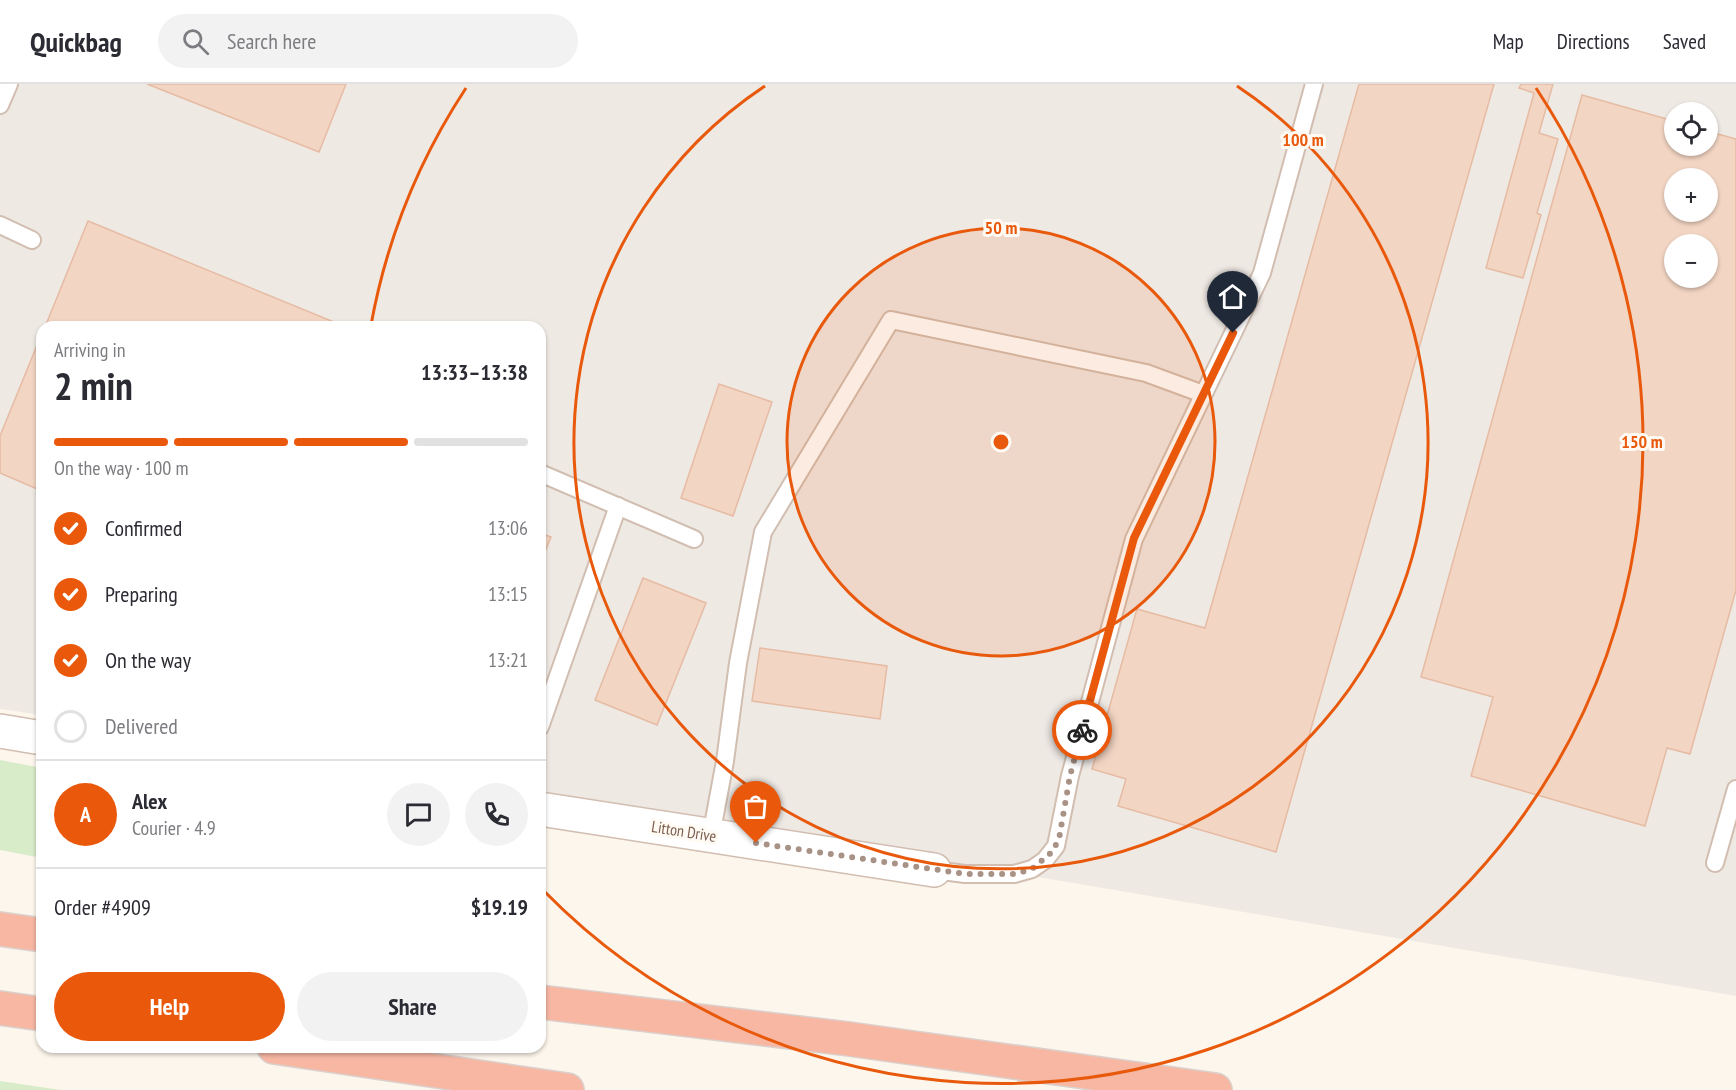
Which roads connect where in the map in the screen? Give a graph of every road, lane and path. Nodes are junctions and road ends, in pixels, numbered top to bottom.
1 (9, 84) edge
2 (1314, 84) edge
3 (0, 105) edge
4 (0, 225) edge
5 (33, 240) dead end
6 (1203, 394) junction
7 (546, 476) edge
8 (618, 506) junction
9 (694, 539) dead end
10 (546, 710) edge
11 (0, 731) edge
12 (36, 737) edge
13 (1736, 789) edge
14 (546, 810) edge
15 (711, 836) junction
16 (1715, 863) dead end
17 (934, 870) joint
18 (0, 929) edge
19 (36, 934) edge
20 (546, 1003) edge
21 (0, 1008) edge
22 (36, 1013) edge
23 (315, 1053) edge
24 (567, 1090) edge
25 (1215, 1090) edge

1 - 3 lane
2 - 6 lane
4 - 5 lane
6 - 15 lane
6 - 17 lane
7 - 8 lane
8 - 9 lane
8 - 10 lane
11 - 12 street
13 - 16 lane
14 - 15 street, Litton Drive
15 - 17 street, Litton Drive
18 - 19 highway
20 - 25 highway
21 - 22 highway
23 - 24 highway

